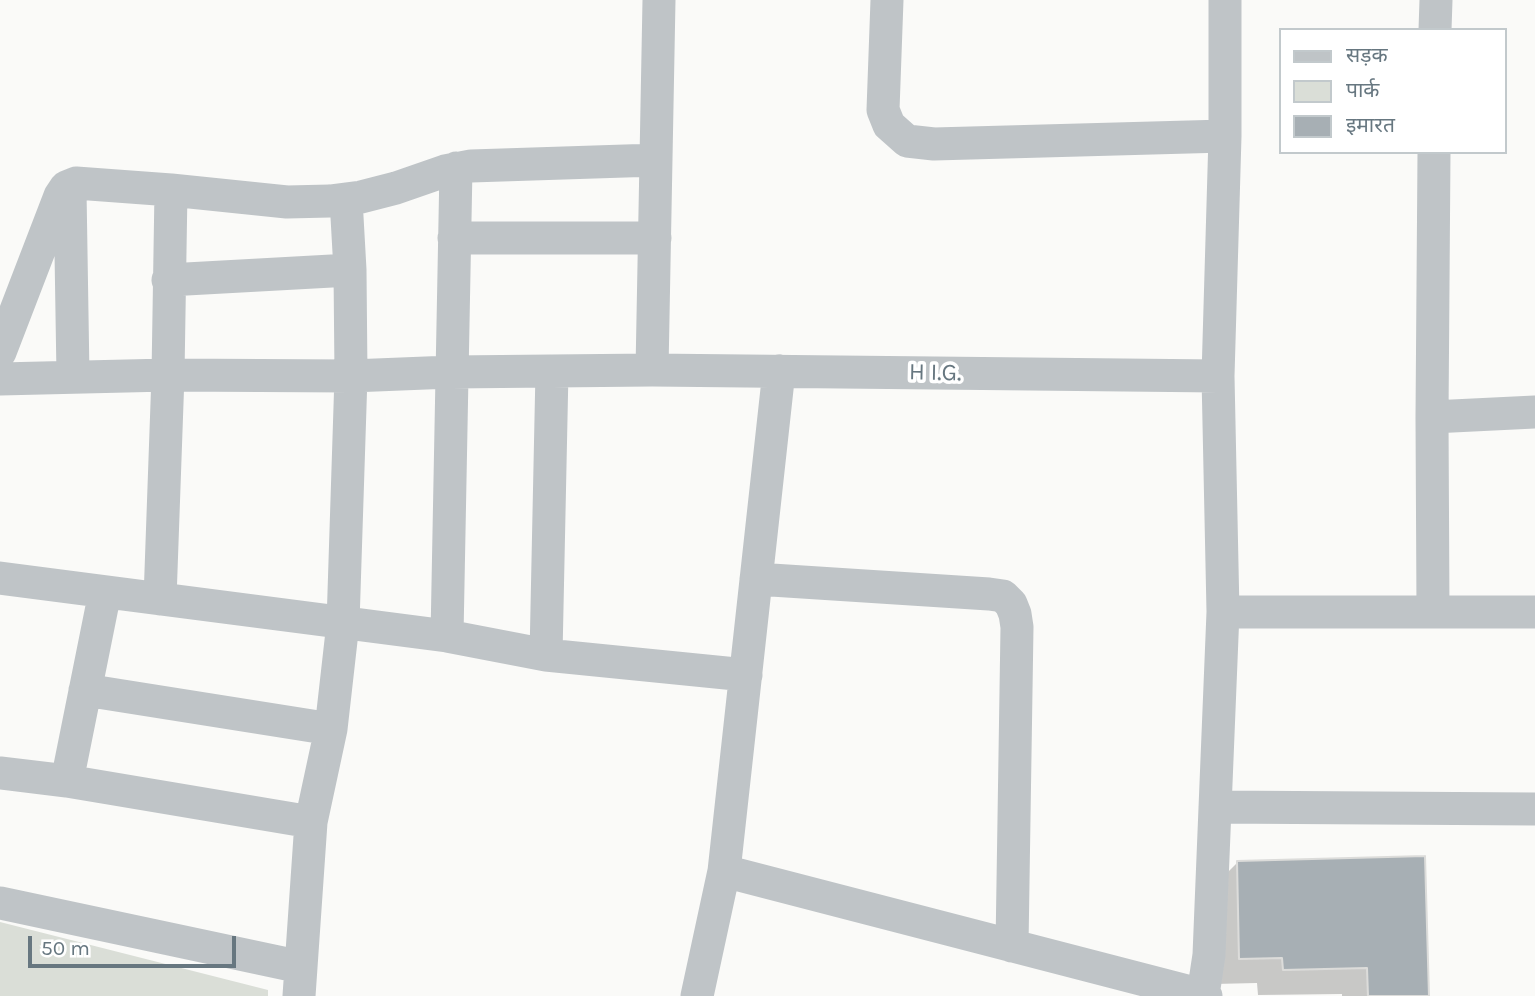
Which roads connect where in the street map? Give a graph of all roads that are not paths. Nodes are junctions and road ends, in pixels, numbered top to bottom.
1 (659, 0) edge
2 (887, 0) edge
3 (1225, 0) edge
4 (1436, 0) edge
5 (1435, 28) edge
6 (1225, 136) junction
7 (1434, 154) edge
8 (656, 160) junction
9 (456, 168) junction
10 (70, 185) junction
11 (171, 190) junction
12 (346, 199) junction
13 (454, 238) junction
14 (655, 239) junction
15 (350, 270) junction
16 (168, 280) junction
17 (0, 352) edge
18 (652, 370) junction
19 (552, 371) junction
20 (779, 371) junction
21 (451, 372) junction
22 (167, 375) junction
23 (73, 376) junction
24 (351, 376) junction
25 (1218, 376) junction
26 (0, 379) edge
27 (1535, 412) edge
28 (1432, 417) junction
29 (0, 578) edge
30 (756, 579) junction
31 (105, 592) junction
32 (160, 599) junction
33 (1223, 612) junction
34 (1433, 612) junction
35 (1535, 612) edge
36 (343, 623) junction
37 (447, 636) junction
38 (546, 655) junction
39 (746, 675) junction
40 (85, 690) junction
41 (331, 729) junction
42 (0, 773) edge
43 (67, 781) junction
44 (1215, 807) junction
45 (1535, 808) edge
46 (311, 822) junction
47 (724, 871) junction
48 (0, 903) edge
49 (1012, 946) junction
50 (300, 981) edge
51 (697, 996) edge
52 (1205, 996) edge

1 - 8 street
2 - 6 street
3 - 6 street
4 - 5 street
6 - 25 street
7 - 28 street
8 - 9 street
8 - 14 street
9 - 12 street
9 - 13 street
10 - 11 street
10 - 17 street
10 - 23 street
11 - 12 street
11 - 16 street
12 - 15 street
13 - 14 street
13 - 21 street
14 - 18 street
15 - 16 street
15 - 24 street
16 - 22 street
18 - 19 street, H I.G.
18 - 20 street, H I.G.
19 - 21 street, H I.G.
19 - 38 street
20 - 25 street, H I.G.
20 - 30 street
21 - 24 street, H I.G.
21 - 37 street
22 - 23 street, H I.G.
22 - 24 street, H I.G.
22 - 32 street
23 - 26 street, H I.G.
24 - 36 street
25 - 33 street
27 - 28 street
28 - 34 street
29 - 31 street
30 - 39 street
30 - 49 street
31 - 32 street
31 - 40 street
32 - 36 street
33 - 34 street
33 - 44 street
34 - 35 street
36 - 37 street
36 - 41 street
37 - 38 street
38 - 39 street
39 - 47 street
40 - 41 street
40 - 43 street
41 - 46 street
42 - 43 street
43 - 46 street
44 - 45 street
44 - 52 street
46 - 50 street
47 - 49 street
47 - 51 street
48 - 50 street
49 - 52 street

